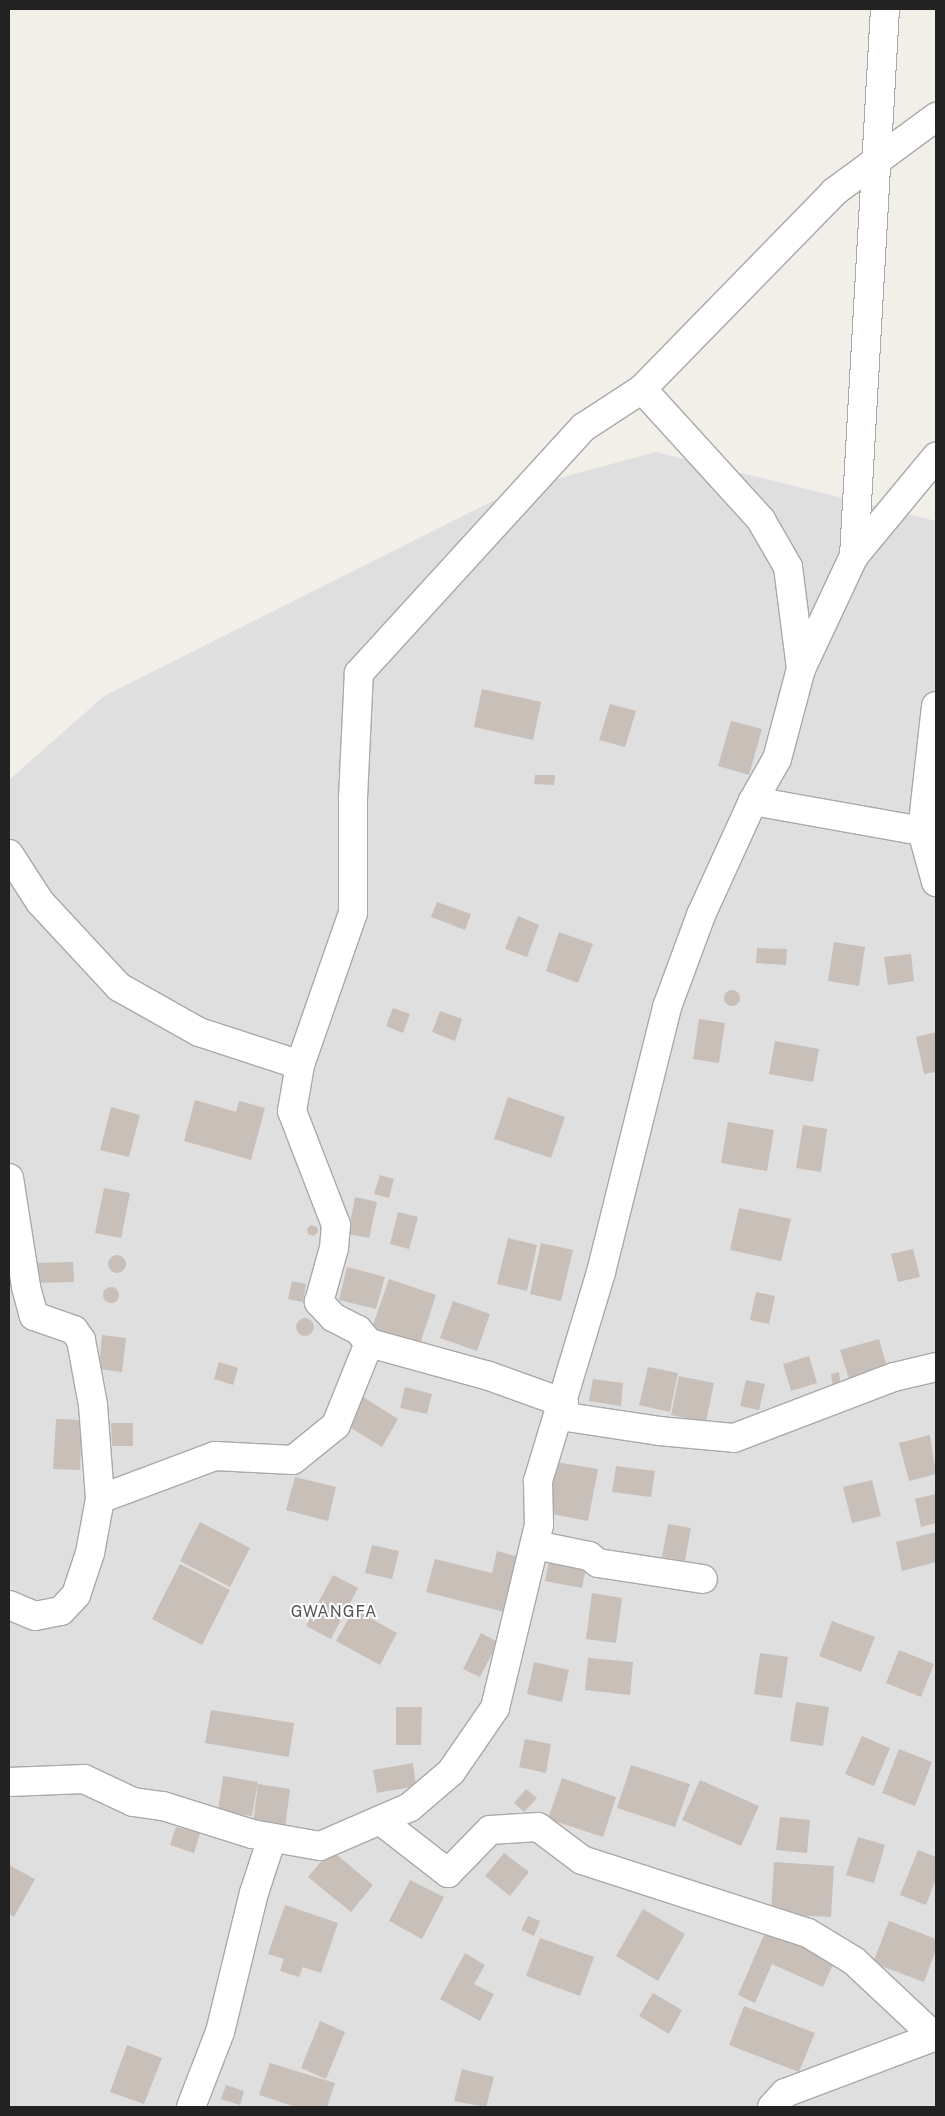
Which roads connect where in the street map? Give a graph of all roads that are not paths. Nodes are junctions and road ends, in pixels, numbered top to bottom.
1 (885, 9) edge
2 (936, 116) edge
3 (878, 157) junction
4 (642, 389) junction
5 (936, 457) edge
6 (854, 556) junction
7 (800, 669) junction
8 (936, 706) edge
9 (753, 801) junction
10 (922, 831) junction
11 (9, 854) edge
12 (936, 882) edge
13 (300, 1065) junction
14 (9, 1178) edge
15 (369, 1343) junction
16 (936, 1366) edge
17 (562, 1410) junction
18 (100, 1499) junction
19 (535, 1546) junction
20 (704, 1579) dead end
21 (9, 1605) edge
22 (9, 1782) edge
23 (381, 1821) junction
24 (272, 1838) junction
25 (936, 2037) edge
26 (191, 2107) edge
27 (772, 2107) edge

1 - 3 street
2 - 3 street
3 - 4 street
3 - 6 street
4 - 7 street
4 - 13 street
5 - 6 street
6 - 7 street
7 - 9 street
8 - 10 street
9 - 10 street
9 - 17 street
10 - 12 street
11 - 13 street
13 - 15 street
14 - 18 street
15 - 17 street
15 - 18 street
16 - 17 street
17 - 19 street
18 - 21 street
19 - 20 street
19 - 23 street
22 - 24 street
23 - 24 street
23 - 25 street
24 - 26 street
25 - 27 street

